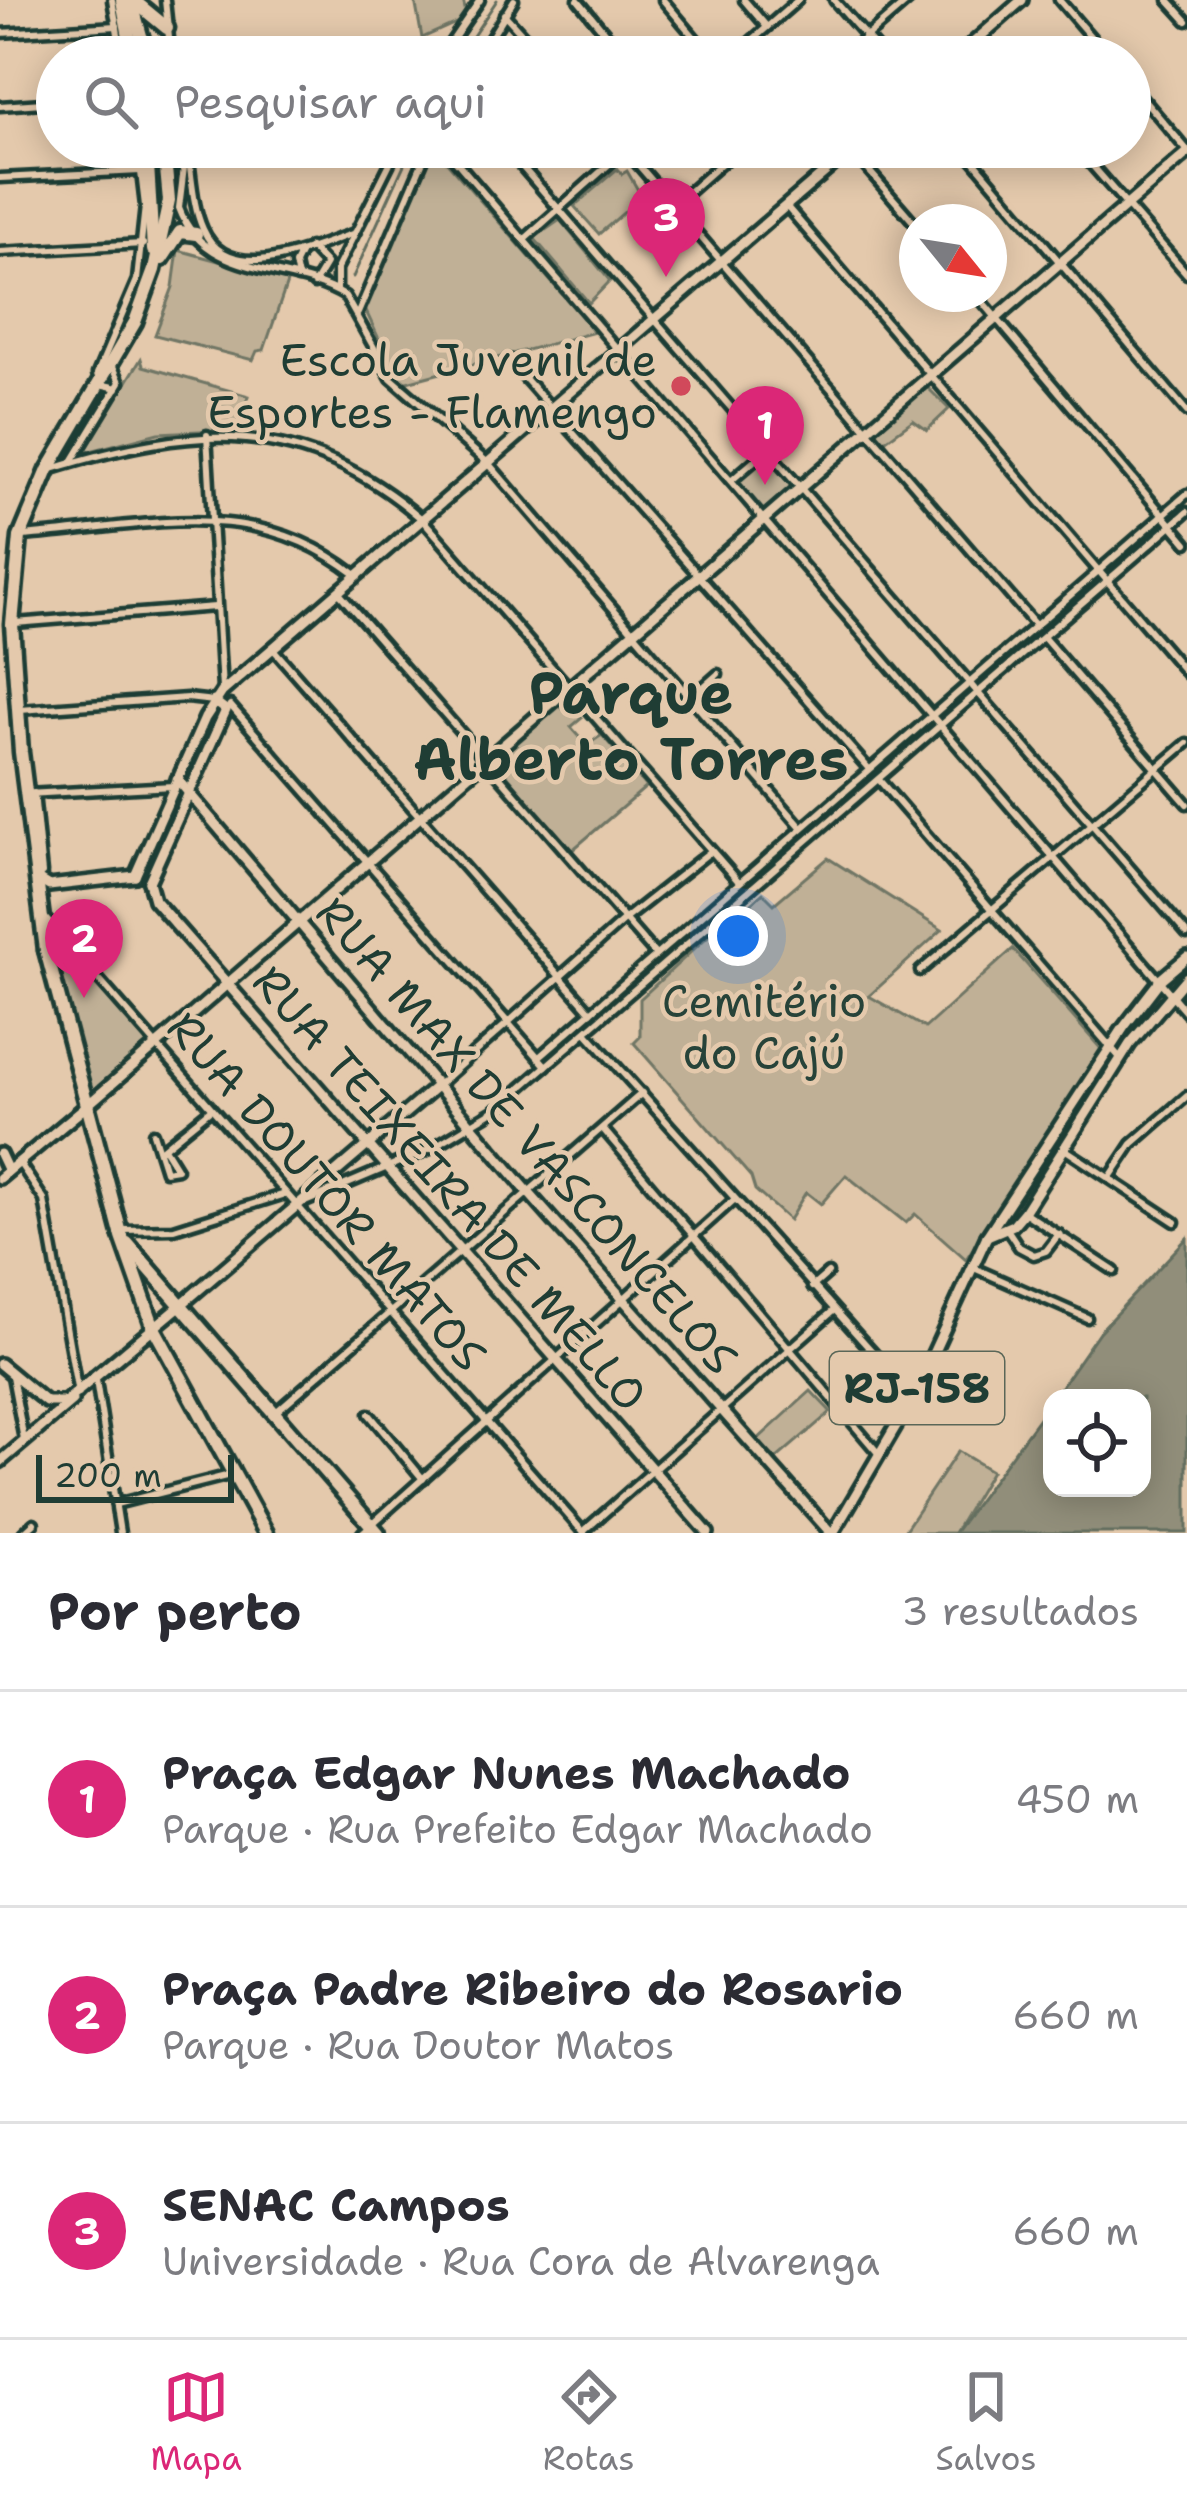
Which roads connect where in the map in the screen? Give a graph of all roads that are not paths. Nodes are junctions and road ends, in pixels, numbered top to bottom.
1 (112, 0) edge
2 (130, 0) edge
3 (152, 0) edge
4 (165, 0) edge
5 (480, 0) edge
6 (514, 0) edge
7 (578, 0) edge
8 (663, 0) edge
9 (744, 0) edge
10 (798, 0) edge
11 (834, 0) edge
12 (909, 0) edge
13 (1022, 0) edge
14 (1059, 0) edge
15 (1168, 0) edge
16 (504, 14) junction
17 (1187, 21) edge
18 (117, 26) junction
19 (766, 27) junction
20 (167, 28) junction
21 (0, 33) edge
22 (119, 36) edge
23 (132, 36) edge
24 (141, 36) edge
25 (168, 36) edge
26 (455, 36) edge
27 (491, 36) edge
28 (524, 36) edge
29 (608, 36) edge
30 (693, 36) edge
31 (756, 36) edge
32 (865, 36) edge
33 (867, 36) edge
34 (980, 36) edge
35 (1090, 36) edge
36 (36, 103) edge
37 (0, 106) edge
38 (1151, 108) edge
39 (1187, 151) edge
40 (142, 168) edge
41 (149, 168) edge
42 (166, 168) edge
43 (183, 168) edge
44 (188, 168) edge
45 (387, 168) edge
46 (419, 168) edge
47 (462, 168) edge
48 (524, 168) edge
49 (604, 168) edge
50 (643, 168) edge
51 (716, 168) edge
52 (830, 168) edge
53 (869, 168) edge
54 (980, 168) edge
55 (1094, 168) edge
56 (142, 171) junction
57 (0, 178) edge
58 (899, 204) edge
59 (197, 205) junction
60 (674, 205) junction
61 (1126, 205) junction
62 (787, 206) junction
63 (559, 210) junction
64 (183, 219) junction
65 (355, 232) junction
66 (196, 234) junction
67 (524, 239) junction
68 (143, 244) junction
69 (307, 248) junction
70 (0, 252) edge
71 (1062, 261) junction
72 (722, 263) junction
73 (1187, 274) edge
74 (301, 281) junction
75 (314, 284) junction
76 (148, 287) junction
77 (364, 289) junction
78 (341, 293) junction
79 (992, 312) edge
80 (358, 313) junction
81 (655, 318) junction
82 (997, 318) junction
83 (620, 349) junction
84 (508, 359) dead end
85 (112, 364) junction
86 (930, 375) junction
87 (100, 384) junction
88 (117, 388) junction
89 (553, 408) junction
90 (1187, 412) edge
91 (864, 433) junction
92 (207, 435) junction
93 (767, 449) junction
94 (71, 463) junction
95 (489, 464) junction
96 (48, 470) junction
97 (731, 481) junction
98 (801, 487) junction
99 (1187, 494) edge
100 (1187, 512) edge
101 (1164, 514) junction
102 (210, 520) junction
103 (423, 520) junction
104 (764, 520) junction
105 (1172, 525) junction
106 (20, 537) junction
107 (1187, 543) edge
108 (1099, 570) junction
109 (700, 575) junction
110 (358, 577) junction
111 (1108, 581) junction
112 (339, 593) junction
113 (215, 607) junction
114 (12, 624) junction
115 (1036, 626) junction
116 (634, 633) junction
117 (1044, 638) junction
118 (274, 650) junction
119 (718, 674) dead end
120 (1187, 674) edge
121 (233, 684) junction
122 (969, 685) junction
123 (570, 689) junction
124 (978, 696) junction
125 (218, 697) junction
126 (691, 698) junction
127 (228, 707) junction
128 (18, 710) junction
129 (933, 716) junction
130 (943, 727) junction
131 (1187, 743) edge
132 (487, 760) junction
133 (869, 769) junction
134 (1156, 769) junction
135 (880, 781) junction
136 (175, 782) junction
137 (31, 793) junction
138 (187, 794) junction
139 (1187, 804) edge
140 (422, 817) junction
141 (1090, 825) junction
142 (802, 828) junction
143 (712, 851) junction
144 (1056, 855) junction
145 (368, 864) junction
146 (135, 876) junction
147 (42, 882) junction
148 (149, 882) junction
149 (739, 882) junction
150 (991, 910) junction
151 (625, 919) junction
152 (298, 923) junction
153 (1187, 934) edge
154 (62, 940) junction
155 (46, 950) junction
156 (656, 954) junction
157 (1187, 957) edge
158 (920, 971) dead end
159 (560, 976) junction
160 (1187, 977) edge
161 (1161, 980) junction
162 (228, 985) junction
163 (1170, 992) junction
164 (591, 1012) junction
165 (1187, 1013) edge
166 (509, 1022) junction
167 (586, 1033) junction
168 (155, 1046) junction
169 (1110, 1048) junction
170 (538, 1057) junction
171 (1121, 1059) junction
172 (546, 1066) junction
173 (439, 1084) junction
174 (641, 1094) junction
175 (1187, 1096) edge
176 (84, 1108) junction
177 (211, 1109) junction
178 (474, 1125) junction
179 (602, 1128) junction
180 (153, 1133) dead end
181 (368, 1145) junction
182 (1064, 1148) junction
183 (0, 1154) edge
184 (19, 1162) junction
185 (386, 1166) junction
186 (1034, 1167) junction
187 (3, 1173) edge
188 (1110, 1178) junction
189 (528, 1192) junction
190 (286, 1194) junction
191 (1035, 1194) junction
192 (735, 1199) junction
193 (1013, 1199) junction
194 (296, 1206) junction
195 (1024, 1212) junction
196 (1175, 1222) dead end
197 (1010, 1227) junction
198 (121, 1233) junction
199 (1059, 1234) junction
200 (694, 1236) junction
201 (987, 1236) junction
202 (462, 1250) junction
203 (970, 1267) junction
204 (150, 1268) junction
205 (1114, 1270) dead end
206 (827, 1273) dead end
207 (135, 1275) junction
208 (812, 1287) junction
209 (624, 1298) junction
210 (182, 1304) junction
211 (833, 1311) junction
212 (392, 1315) junction
213 (1087, 1318) dead end
214 (154, 1328) junction
215 (788, 1352) junction
216 (556, 1359) junction
217 (0, 1364) edge
218 (927, 1369) junction
219 (11, 1373) junction
220 (898, 1378) junction
221 (96, 1380) junction
222 (77, 1396) junction
223 (913, 1397) junction
224 (723, 1409) junction
225 (274, 1414) junction
226 (369, 1414) dead end
227 (487, 1423) junction
228 (24, 1441) junction
229 (880, 1456) junction
230 (0, 1462) edge
231 (653, 1471) junction
232 (234, 1474) junction
233 (423, 1479) junction
234 (116, 1504) junction
235 (34, 1523) dead end
236 (370, 1530) edge
237 (23, 1533) edge
238 (120, 1533) edge
239 (266, 1533) edge
240 (583, 1533) edge
241 (708, 1533) edge
242 (832, 1533) edge

1 - 18 street
2 - 3 highway
2 - 20 highway
2 - 23 highway
2 - 24 highway
4 - 20 street
5 - 26 street
6 - 16 street
7 - 29 street
8 - 30 street
9 - 19 street
10 - 19 street
11 - 32 street
12 - 33 street
13 - 34 main road
14 - 35 street
15 - 17 street
16 - 27 street
16 - 28 street
18 - 21 street
18 - 22 street
19 - 31 street
20 - 25 street
36 - 37 street
38 - 39 street
39 - 61 main road
40 - 56 street
41 - 76 highway
42 - 76 highway
43 - 64 street
44 - 59 street
45 - 65 street
46 - 77 street
47 - 67 street
48 - 63 street
49 - 63 street
50 - 60 street
51 - 60 street
52 - 62 main road
53 - 58 street
54 - 71 street
55 - 61 street
56 - 57 street
56 - 68 street
59 - 64 street
59 - 69 street
60 - 72 street
61 - 71 main road
61 - 73 street
62 - 72 main road
62 - 86 street
63 - 67 street
63 - 81 street
64 - 66 street
65 - 69 street
65 - 78 street
66 - 74 street
66 - 76 highway
67 - 83 street
68 - 70 street
68 - 87 street
69 - 74 street
69 - 75 street
71 - 82 main road
71 - 90 street
72 - 81 main road
72 - 91 street
74 - 75 street
75 - 78 street
76 - 85 highway
77 - 78 street
77 - 80 street
78 - 80 street
79 - 82 street
80 - 95 street
81 - 83 main road
81 - 93 street
82 - 86 main road
82 - 101 street
83 - 89 main road
83 - 97 street
84 - 89 street
85 - 87 highway
85 - 88 street
86 - 91 main road
86 - 108 street
87 - 88 street
87 - 96 highway
88 - 94 street
89 - 95 main road
89 - 109 street
91 - 98 main road
91 - 115 street
92 - 94 street
92 - 102 street
92 - 103 street
93 - 97 street
93 - 98 street
94 - 96 street
95 - 103 main road
95 - 116 street
96 - 106 highway
97 - 104 street
98 - 104 main road
98 - 122 street
99 - 101 street
100 - 105 street
101 - 105 street
101 - 108 street
102 - 106 street
102 - 110 street
102 - 113 street
103 - 110 main road
103 - 123 street
104 - 109 main road
104 - 129 street
105 - 107 street
105 - 111 street
106 - 114 highway
108 - 111 street
108 - 115 street
109 - 116 main road
109 - 133 street
110 - 112 main road
111 - 117 street
111 - 120 street
112 - 118 main road
112 - 132 street
113 - 114 street
113 - 125 street
114 - 128 highway
115 - 122 street
116 - 123 main road
116 - 126 street
117 - 124 street
117 - 134 street
118 - 121 main road
118 - 140 street
119 - 126 street
121 - 125 main road
121 - 127 street
122 - 124 street
122 - 129 street
123 - 132 main road
123 - 143 street
124 - 130 street
124 - 141 street
125 - 127 main road
125 - 128 street
125 - 136 main road
126 - 142 street
127 - 138 main road
127 - 145 street
128 - 137 highway
129 - 130 street
129 - 133 street
130 - 135 street
130 - 144 street
131 - 134 street
132 - 140 main road
132 - 151 street
133 - 142 street
134 - 139 street
134 - 141 street
135 - 150 street
135 - 167 street
136 - 137 street
136 - 138 main road, RUA MAX DE VASCONCELOS
136 - 146 main road
137 - 147 highway
138 - 148 main road
138 - 152 main road, RUA MAX DE VASCONCELOS
140 - 145 main road
140 - 159 street
141 - 144 street
141 - 153 street
142 - 149 street
143 - 149 street
143 - 151 street
144 - 150 street
144 - 161 street
145 - 152 main road
145 - 166 street
146 - 147 main road
146 - 148 main road
147 - 154 street, RUA DOUTOR MATOS
147 - 155 highway
148 - 162 main road, RUA TEIXEIRA DE MELLO
149 - 156 street
150 - 158 street
150 - 169 street
151 - 156 street
151 - 159 street
152 - 162 main road
152 - 173 main road, RUA MAX DE VASCONCELOS
154 - 155 highway
154 - 168 street, RUA DOUTOR MATOS
155 - 176 highway
156 - 164 street
157 - 161 main road, RJ-158
159 - 164 street
159 - 166 street
160 - 163 main road
161 - 163 street
161 - 169 main road, RJ-158
162 - 168 main road
162 - 181 main road, RUA TEIXEIRA DE MELLO
163 - 165 street
163 - 171 main road
164 - 170 street
166 - 170 street
166 - 173 street
167 - 172 street
167 - 174 street
168 - 176 main road
168 - 177 street, RUA DOUTOR MATOS
169 - 171 street
169 - 186 main road, RJ-158
170 - 172 street
171 - 182 main road
172 - 178 street
173 - 178 main road, RUA MAX DE VASCONCELOS
173 - 181 main road
174 - 179 street
174 - 192 street
175 - 188 street
176 - 184 main road
176 - 198 highway
177 - 180 street
177 - 190 street, RUA DOUTOR MATOS
178 - 185 street
178 - 189 main road, RUA MAX DE VASCONCELOS
179 - 189 street
179 - 200 street
181 - 185 main road, RUA TEIXEIRA DE MELLO
181 - 194 main road
182 - 188 street
182 - 191 main road
183 - 187 main road
184 - 187 main road
184 - 222 street
185 - 194 street
185 - 202 main road, RUA TEIXEIRA DE MELLO
186 - 191 main road
186 - 193 main road, RJ-158
188 - 196 street
189 - 202 street
189 - 209 main road, RUA MAX DE VASCONCELOS
190 - 194 street, RUA DOUTOR MATOS
190 - 198 street
191 - 195 main road
192 - 200 street
192 - 208 street
193 - 197 main road
193 - 201 main road, RJ-158
194 - 210 main road
194 - 212 street, RUA DOUTOR MATOS
195 - 197 main road
195 - 199 street
197 - 199 street
197 - 201 main road
198 - 204 highway
198 - 207 highway
199 - 205 street
200 - 209 street
200 - 215 street
201 - 203 main road, RJ-158
202 - 212 street
202 - 216 main road, RUA TEIXEIRA DE MELLO
203 - 213 street
203 - 218 main road, RJ-158
204 - 207 highway
204 - 210 highway
206 - 208 street
207 - 214 highway
208 - 211 street
209 - 216 street
209 - 224 main road, RUA MAX DE VASCONCELOS
210 - 214 main road
210 - 225 highway
211 - 215 street
211 - 220 street
212 - 225 street
212 - 227 street, RUA DOUTOR MATOS
214 - 221 main road
214 - 232 highway
215 - 224 street
215 - 229 street
216 - 227 street
216 - 231 main road, RUA TEIXEIRA DE MELLO
217 - 219 main road
218 - 220 main road
218 - 223 main road, RJ-158
219 - 222 main road
219 - 228 street
220 - 223 street
221 - 222 main road
221 - 234 street
222 - 228 main road
223 - 229 main road, RJ-158
224 - 231 street
224 - 242 main road, RUA MAX DE VASCONCELOS
225 - 236 highway
226 - 233 street
227 - 233 street
227 - 240 street, RUA DOUTOR MATOS
228 - 230 main road
229 - 242 main road, RJ-158
231 - 240 street
231 - 241 main road, RUA TEIXEIRA DE MELLO
232 - 234 street
232 - 239 highway
233 - 236 street
234 - 238 street
235 - 237 street

